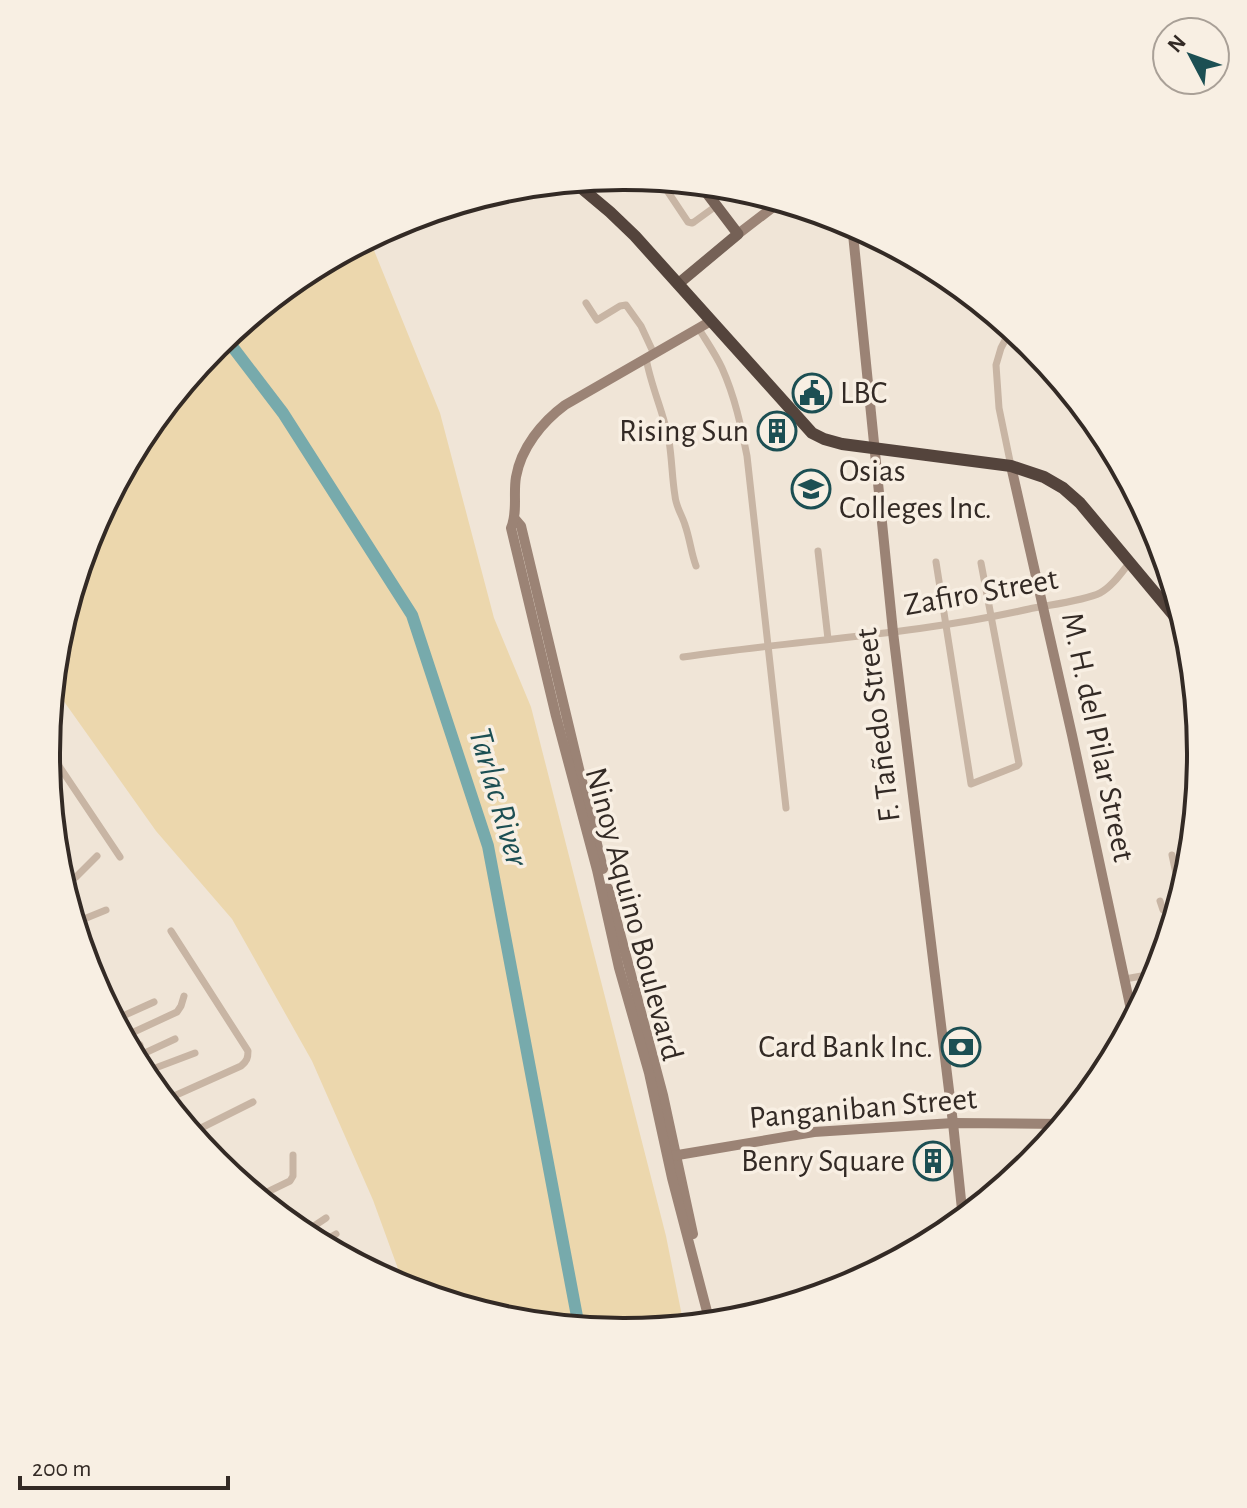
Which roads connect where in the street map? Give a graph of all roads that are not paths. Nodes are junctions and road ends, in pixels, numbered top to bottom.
1 (586, 192) edge
2 (668, 193) edge
3 (710, 197) edge
4 (716, 206) junction
5 (769, 210) edge
6 (738, 234) junction
7 (854, 240) edge
8 (678, 284) junction
9 (586, 303) dead end
10 (711, 321) junction
11 (699, 329) junction
12 (1005, 340) edge
13 (650, 356) junction
14 (876, 448) junction
15 (1011, 466) junction
16 (818, 551) dead end
17 (936, 562) dead end
18 (1130, 562) junction
19 (981, 563) dead end
20 (696, 566) dead end
21 (1043, 606) junction
22 (1168, 608) edge
23 (991, 618) junction
24 (945, 625) junction
25 (893, 632) junction
26 (828, 639) junction
27 (769, 646) junction
28 (683, 657) dead end
29 (60, 768) edge
30 (786, 808) dead end
31 (1172, 855) dead end
32 (97, 856) dead end
33 (120, 857) dead end
34 (1175, 869) edge
35 (74, 878) edge
36 (1160, 901) dead end
37 (106, 910) dead end
38 (1165, 910) edge
39 (85, 919) edge
40 (171, 931) dead end
41 (1141, 976) edge
42 (1125, 979) junction
43 (184, 996) dead end
44 (154, 1002) dead end
45 (1130, 1002) edge
46 (124, 1015) edge
47 (133, 1032) edge
48 (175, 1039) dead end
49 (146, 1053) edge
50 (195, 1053) dead end
51 (156, 1068) edge
52 (175, 1096) edge
53 (253, 1102) dead end
54 (953, 1123) junction
55 (1049, 1124) edge
56 (202, 1128) edge
57 (293, 1155) dead end
58 (671, 1156) junction
59 (268, 1191) edge
60 (962, 1205) edge
61 (326, 1218) dead end
62 (314, 1226) edge
63 (336, 1234) dead end
64 (332, 1236) edge
65 (714, 1310) edge
66 (707, 1311) edge

1 - 8 highway
2 - 4 street
3 - 4 main road
4 - 6 main road
5 - 6 main road
6 - 8 main road
7 - 14 main road, F. Tañedo Street
8 - 10 highway
9 - 13 street
10 - 11 main road, Ninoy Aquino Boulevard
10 - 14 highway
11 - 13 main road, Ninoy Aquino Boulevard
11 - 27 street
12 - 15 street
13 - 20 street
13 - 58 main road, Ninoy Aquino Boulevard
14 - 15 highway
14 - 25 main road, F. Tañedo Street
15 - 18 highway
15 - 21 main road, M. H. del Pilar Street
16 - 26 street
17 - 24 street
18 - 21 street, Zafiro Street
18 - 22 highway
19 - 23 street
21 - 23 street, Zafiro Street
21 - 42 main road, M. H. del Pilar Street
23 - 24 street, Zafiro Street
23 - 24 street
24 - 25 street, Zafiro Street
25 - 26 street, Zafiro Street
25 - 54 main road, F. Tañedo Street
26 - 27 street, Zafiro Street
27 - 28 street, Zafiro Street
27 - 30 street
29 - 33 street
31 - 34 street
32 - 35 street
36 - 38 street
37 - 39 street
40 - 52 street
41 - 42 street
42 - 45 main road, M. H. del Pilar Street
43 - 47 street
44 - 46 street
48 - 49 street
50 - 51 street
53 - 56 street
54 - 55 main road, Panganiban Street
54 - 58 main road, Panganiban Street
54 - 60 main road, F. Tañedo Street
57 - 59 street
58 - 65 main road, Ninoy Aquino Boulevard
58 - 66 main road, Ninoy Aquino Boulevard
61 - 62 street
63 - 64 street

